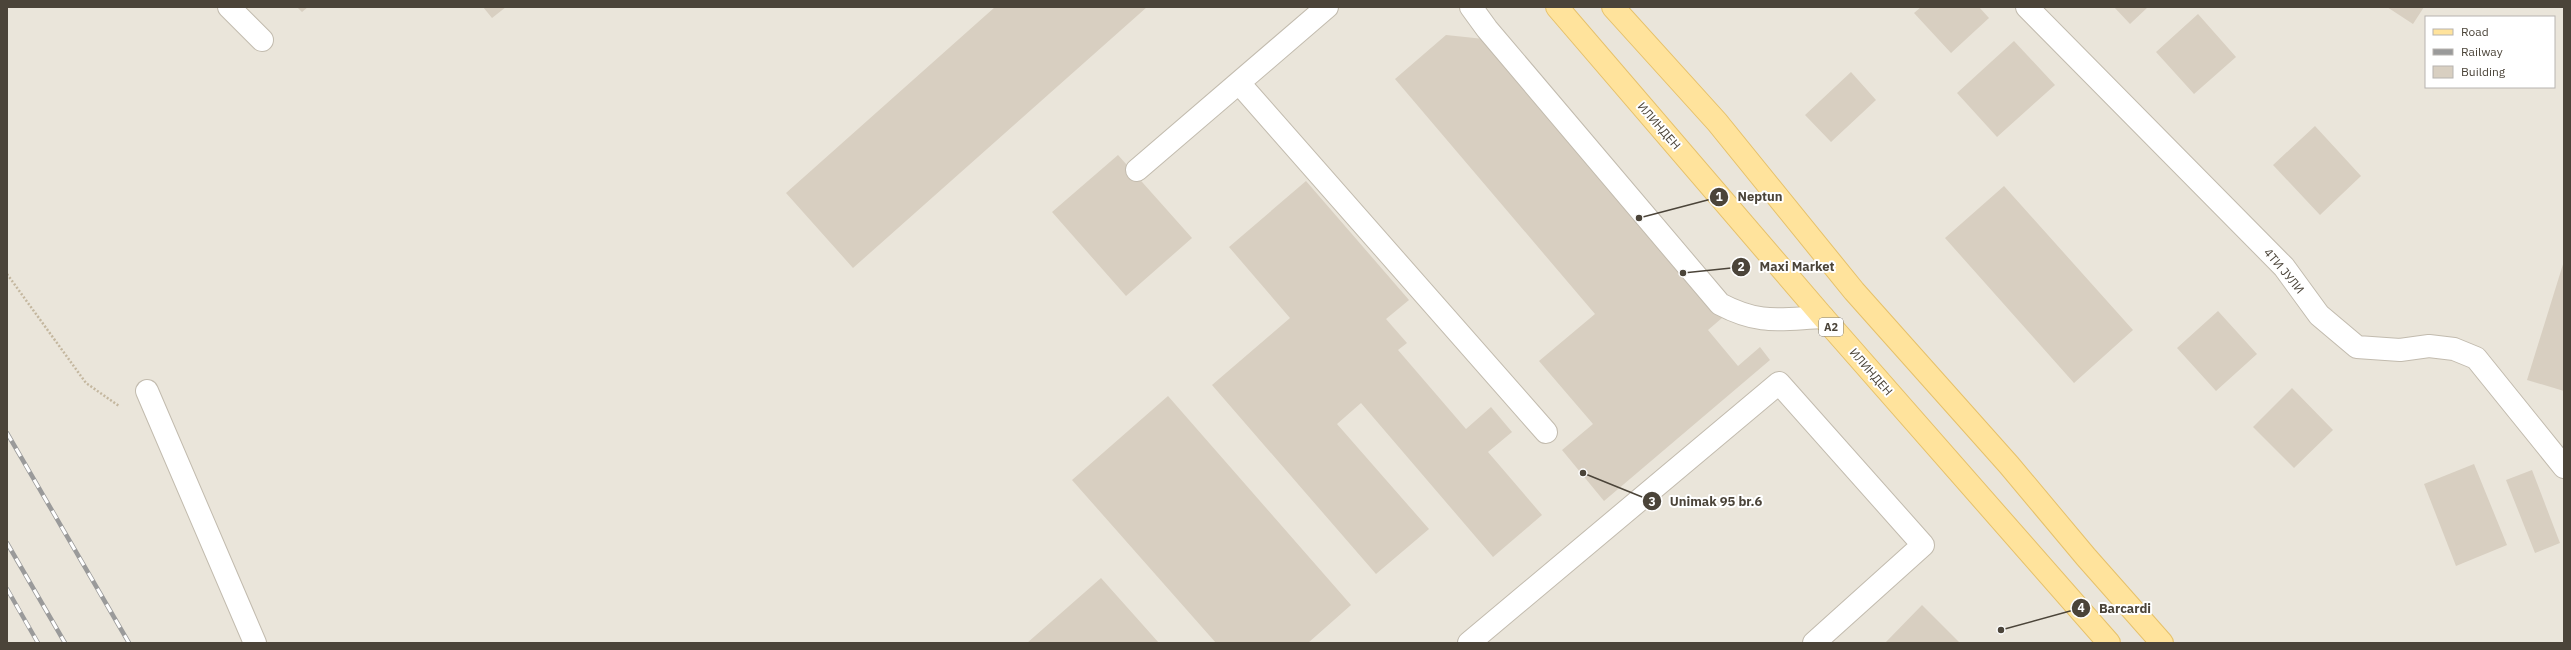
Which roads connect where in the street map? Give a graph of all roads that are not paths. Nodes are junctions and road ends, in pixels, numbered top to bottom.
1 (229, 7) edge
2 (1327, 7) edge
3 (1471, 7) edge
4 (1558, 7) edge
5 (1613, 7) edge
6 (2027, 7) edge
7 (262, 40) dead end
8 (1239, 83) junction
9 (1137, 170) dead end
10 (1822, 317) junction
11 (147, 391) road end
12 (1546, 432) dead end
13 (2564, 467) edge
14 (255, 643) edge
15 (1469, 643) edge
16 (1814, 643) edge
17 (2109, 643) edge
18 (2162, 643) edge

1 - 7 street
2 - 8 street
3 - 10 street
4 - 10 main road, ИЛИНДЕН / A2
5 - 18 main road
6 - 13 street, 4ТИ ЈУЛИ
8 - 9 street
8 - 12 street
10 - 17 main road, ИЛИНДЕН / A2
11 - 14 street
15 - 16 street

